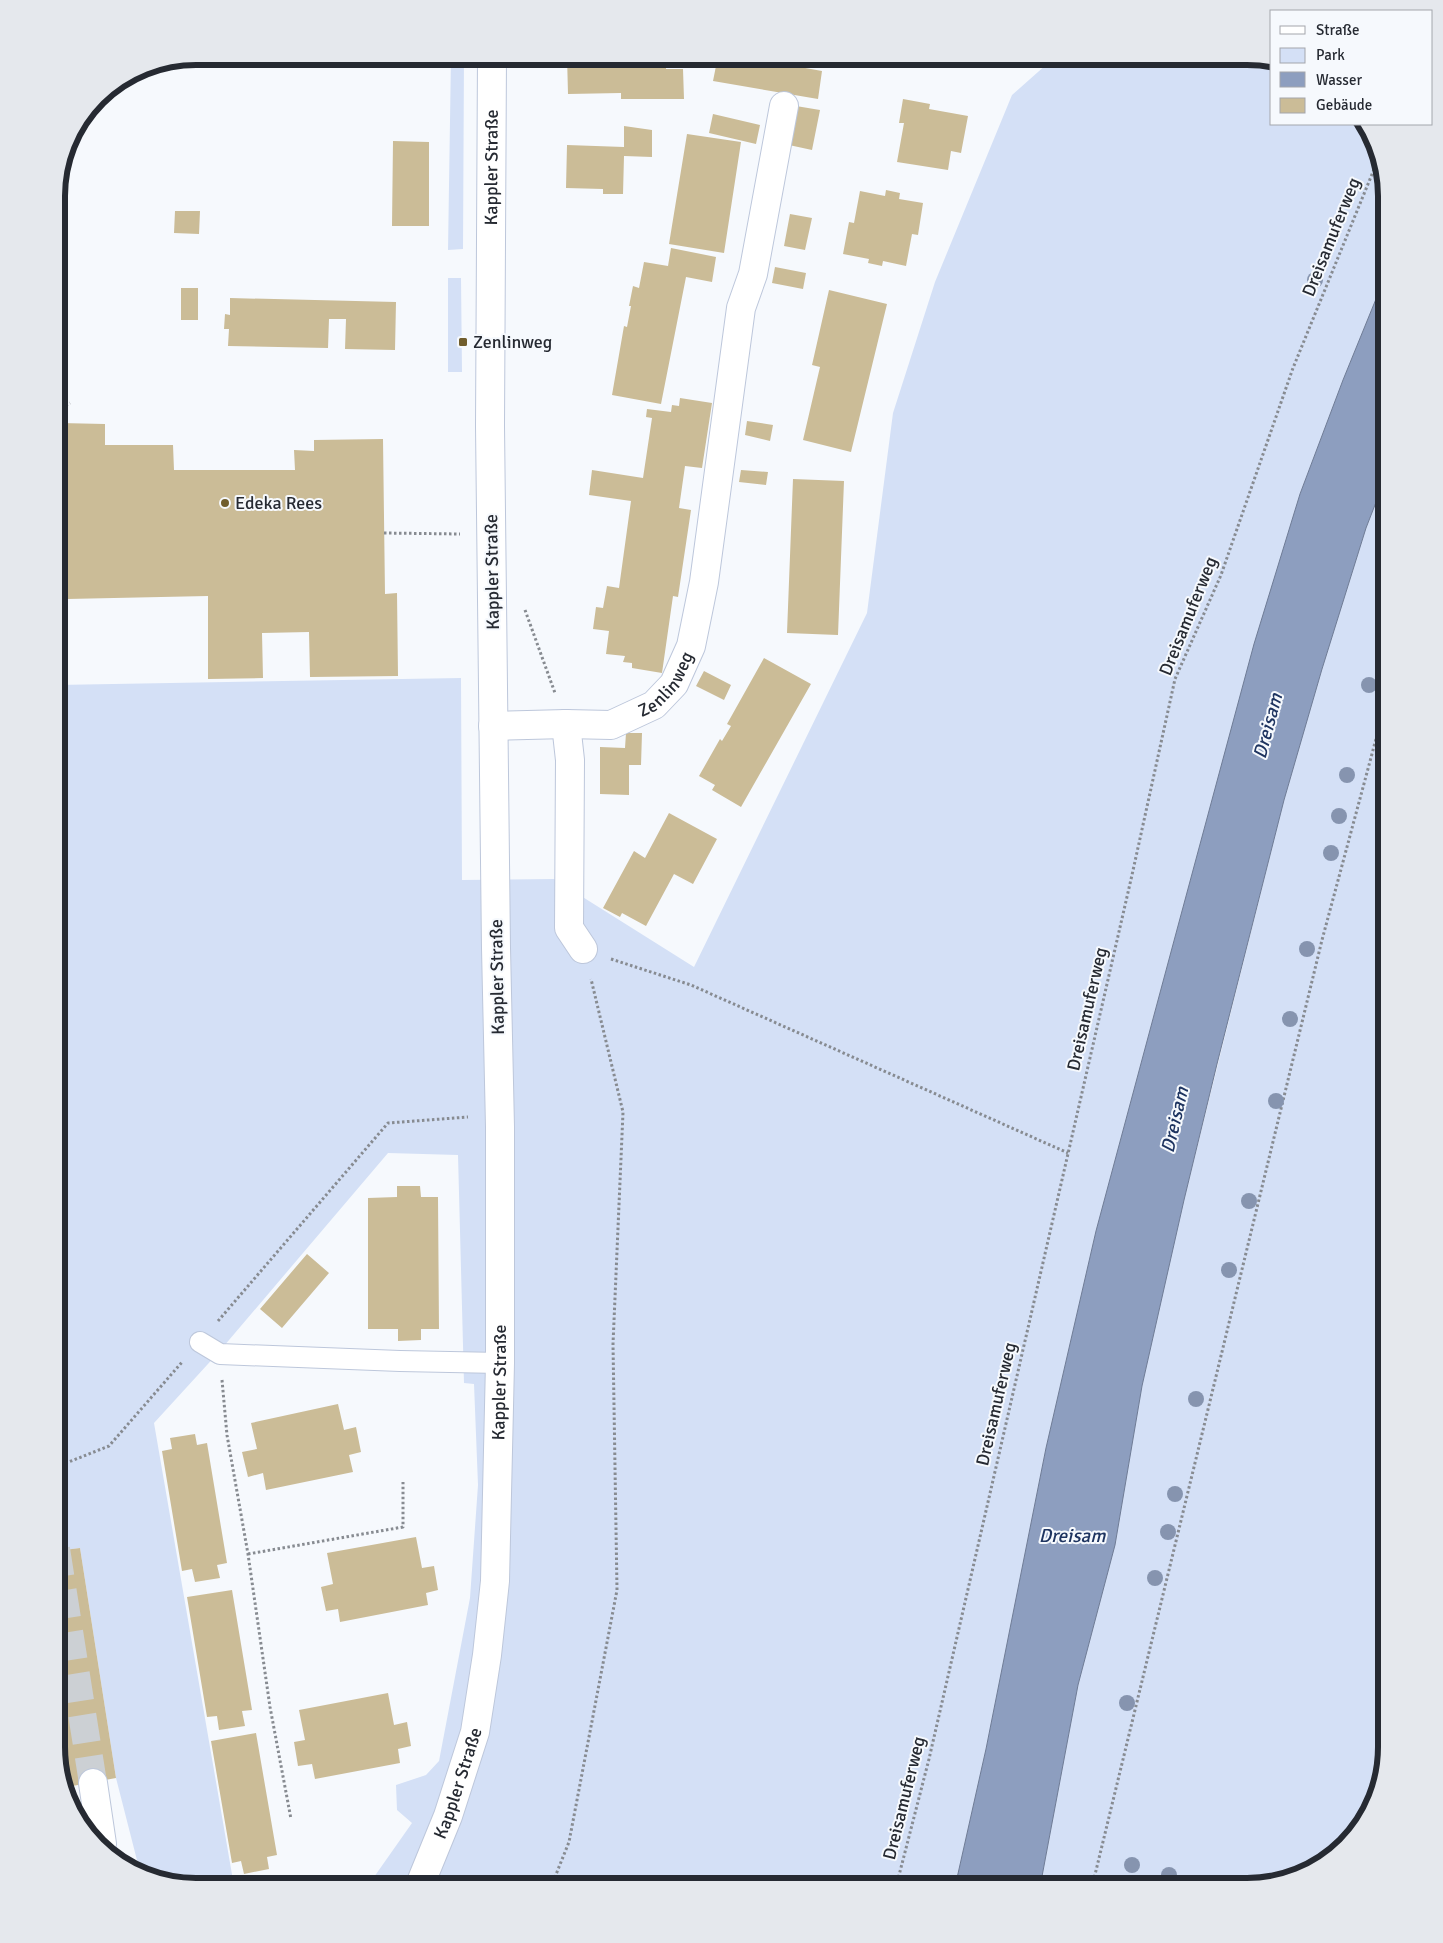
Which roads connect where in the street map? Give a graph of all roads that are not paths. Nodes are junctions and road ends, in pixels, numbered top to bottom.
1 (492, 65) edge
2 (784, 106) dead end
3 (566, 724) junction
4 (493, 726) junction
5 (583, 949) road end
6 (200, 1342) road end
7 (500, 1363) junction
8 (93, 1783) tunnel mouth
9 (101, 1836) edge
10 (422, 1878) edge

1 - 4 main road, Kappler Straße
2 - 3 main road, Zenlinweg
3 - 4 main road, Zenlinweg
3 - 5 main road
4 - 7 main road, Kappler Straße
6 - 7 lane
7 - 10 main road, Kappler Straße
8 - 9 main road

